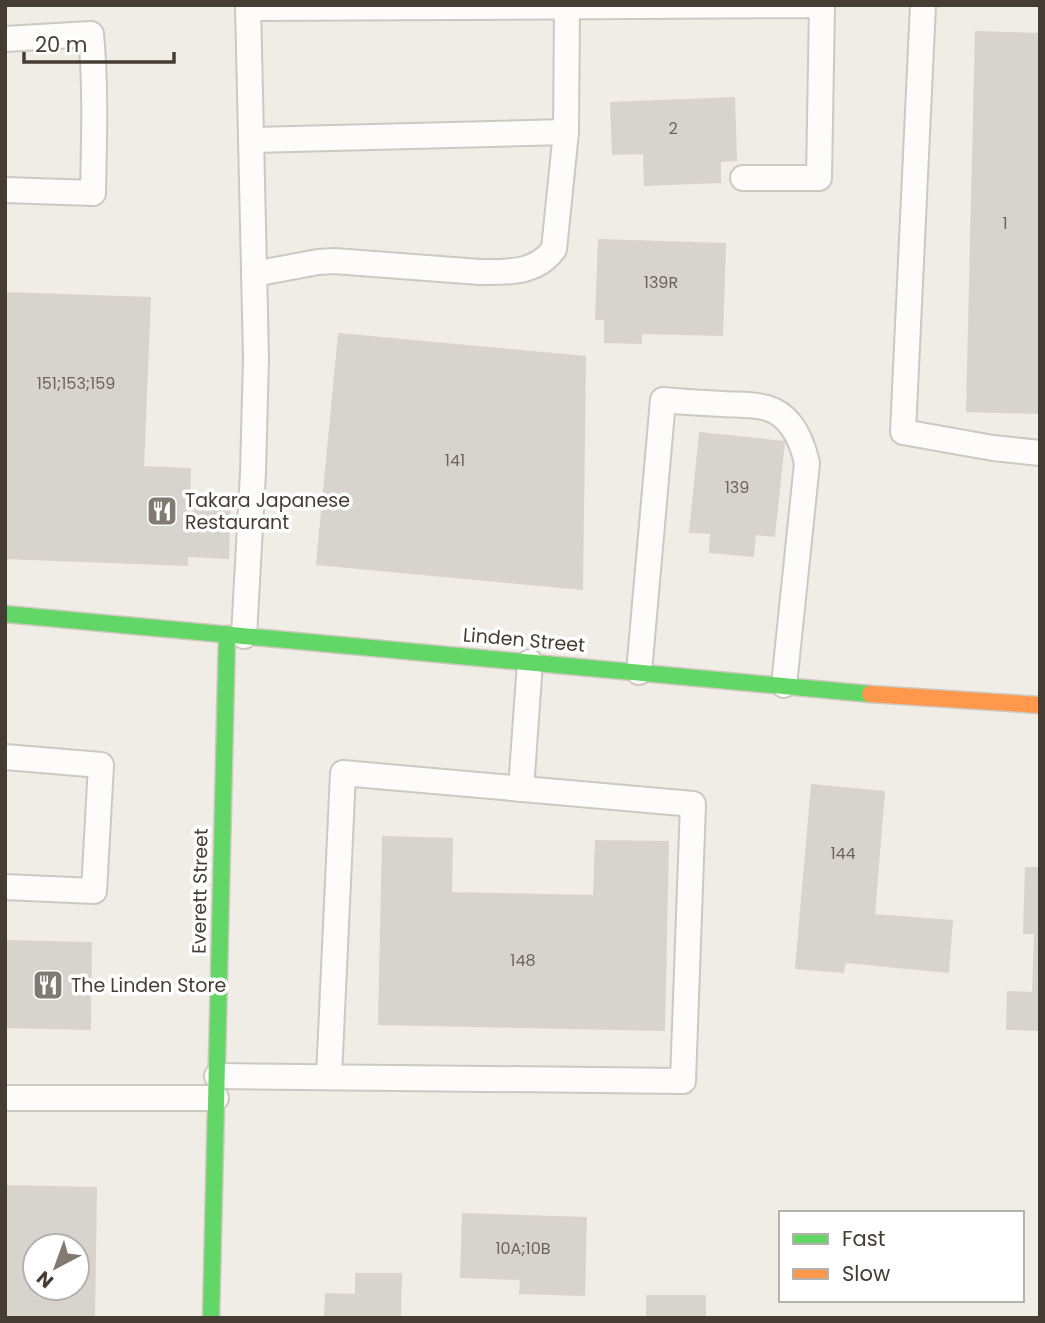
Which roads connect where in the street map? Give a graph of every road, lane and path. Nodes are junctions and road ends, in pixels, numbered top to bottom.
1 (822, 5) edge
2 (923, 5) edge
3 (248, 6) edge
4 (708, 6) edge
5 (567, 7) edge
6 (5, 39) edge
7 (566, 132) junction
8 (251, 140) junction
9 (743, 178) dead end
10 (5, 190) edge
11 (254, 274) junction
12 (1040, 453) edge
13 (5, 614) edge
14 (235, 635) junction
15 (530, 662) junction
16 (639, 672) junction
17 (784, 685) junction
18 (1040, 705) edge
19 (5, 757) edge
20 (521, 789) junction
21 (5, 887) edge
22 (329, 1077) junction
23 (216, 1087) junction
24 (5, 1098) edge
25 (211, 1318) edge

1 - 4 lane
1 - 9 lane
2 - 12 lane
3 - 5 lane
3 - 8 lane
4 - 5 lane
5 - 7 lane
6 - 10 lane
7 - 8 lane
7 - 11 lane
8 - 11 lane
11 - 14 lane
13 - 14 street, Linden Street
14 - 15 street, Linden Street
14 - 23 street, Everett Street
15 - 16 street, Linden Street
15 - 20 lane
16 - 17 street, Linden Street
16 - 17 lane
17 - 18 street, Linden Street
19 - 21 lane
20 - 22 lane
20 - 22 lane
22 - 23 lane
23 - 24 lane
23 - 25 street, Everett Street

